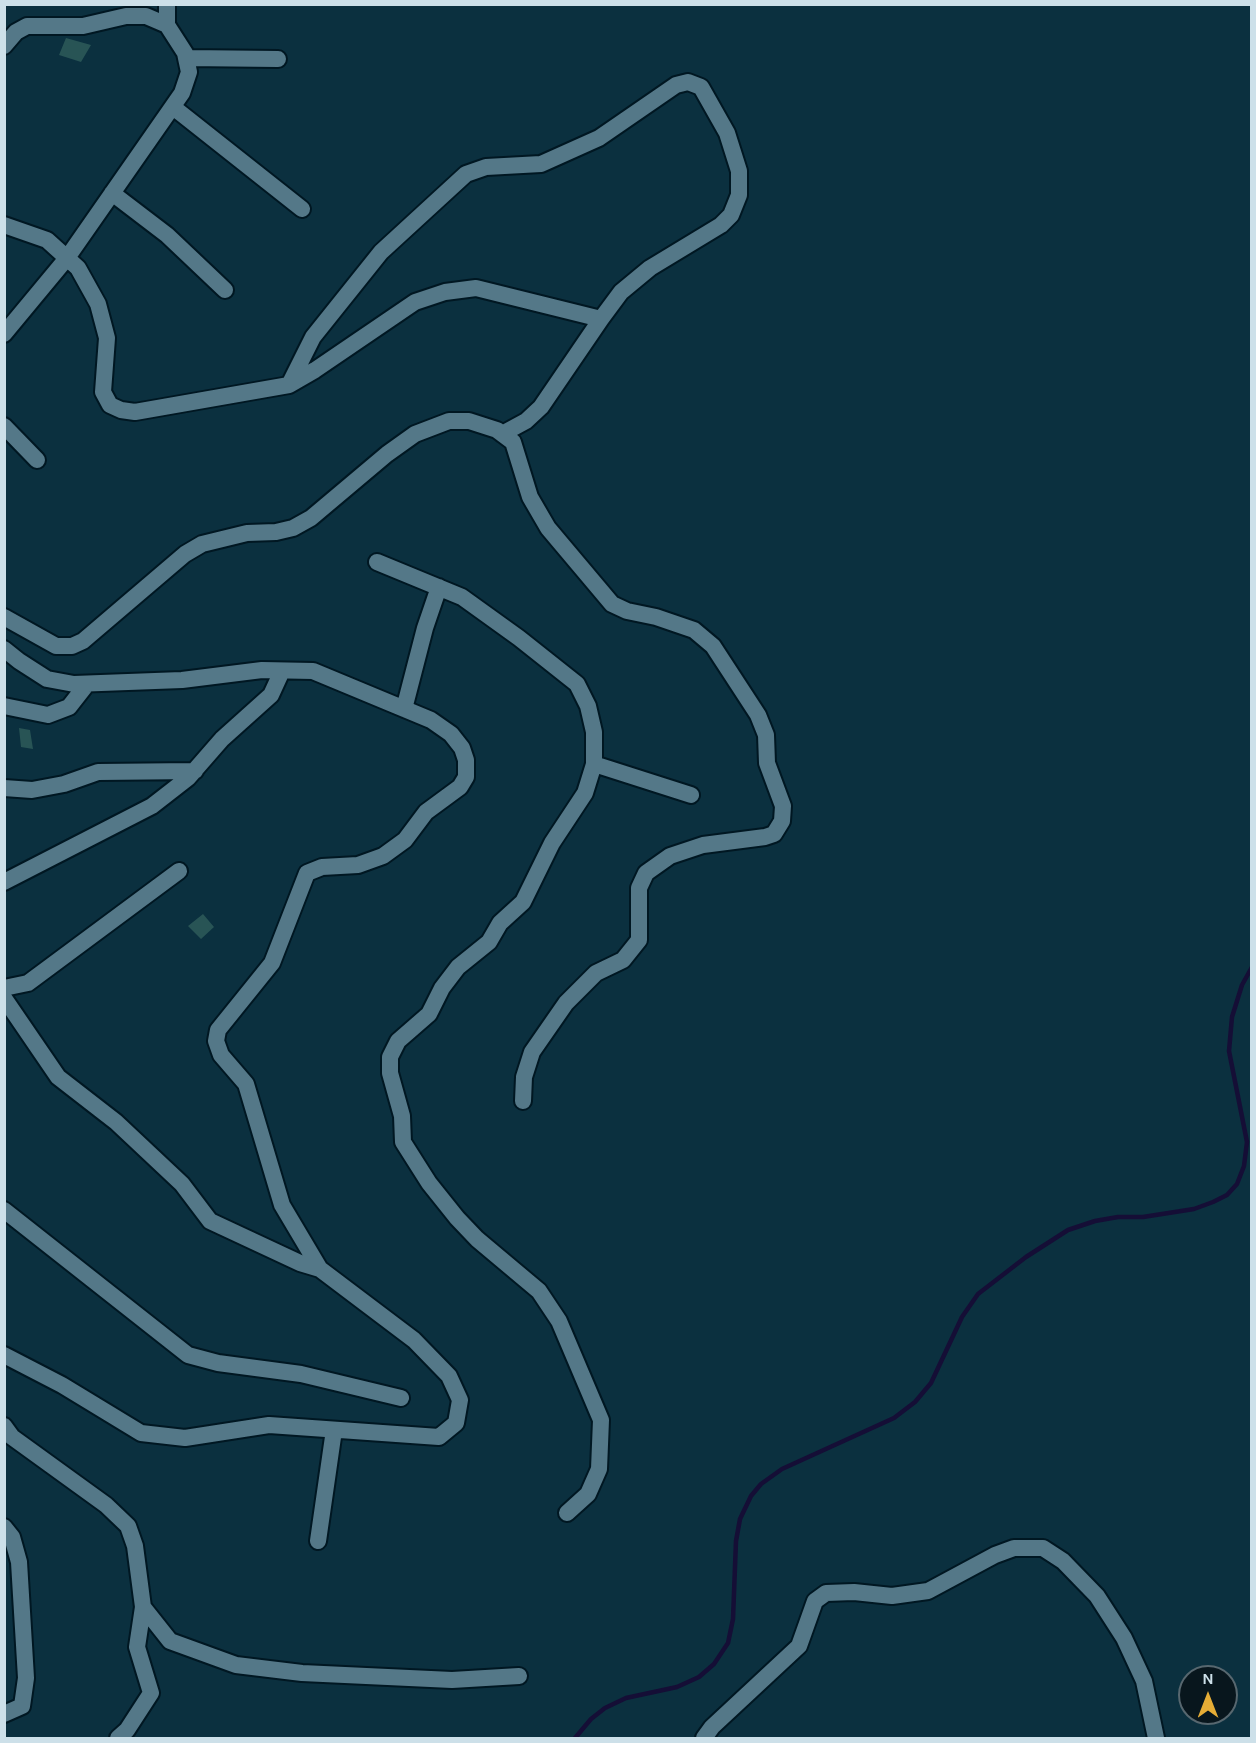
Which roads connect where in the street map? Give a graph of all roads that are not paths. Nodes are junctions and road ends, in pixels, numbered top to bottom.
1 (167, 4) edge
2 (167, 25) junction
3 (4, 46) edge
4 (186, 58) junction
5 (278, 59) dead end
6 (173, 107) junction
7 (112, 193) junction
8 (302, 209) dead end
9 (4, 225) edge
10 (67, 258) junction
11 (225, 290) dead end
12 (601, 319) junction
13 (4, 334) edge
14 (289, 385) junction
15 (4, 426) edge
16 (502, 434) junction
17 (37, 460) dead end
18 (377, 562) dead end
19 (439, 587) junction
20 (4, 616) edge
21 (4, 649) edge
22 (282, 671) junction
23 (87, 684) junction
24 (4, 706) edge
25 (404, 709) junction
26 (594, 764) junction
27 (195, 771) junction
28 (4, 788) edge
29 (691, 795) dead end
30 (179, 871) dead end
31 (4, 882) edge
32 (4, 988) edge
33 (4, 998) edge
34 (523, 1101) dead end
35 (4, 1210) edge
36 (320, 1269) junction
37 (4, 1355) edge
38 (401, 1398) dead end
39 (4, 1426) edge
40 (334, 1430) junction
41 (567, 1513) dead end
42 (4, 1527) edge
43 (318, 1541) dead end
44 (143, 1607) junction
45 (519, 1676) dead end
46 (4, 1714) edge
47 (118, 1738) edge
48 (704, 1738) edge
49 (1156, 1738) edge

1 - 2 street
2 - 3 street
2 - 4 street
4 - 5 street
4 - 6 street
6 - 7 street
6 - 8 street
7 - 10 street
7 - 11 street
9 - 10 street
10 - 13 street
10 - 14 street
12 - 14 street
12 - 14 street
12 - 16 street
15 - 17 street
16 - 20 street
16 - 34 street
18 - 19 street
19 - 25 street
19 - 26 street
21 - 23 street
22 - 23 street
22 - 25 street
22 - 27 street
23 - 24 street
25 - 36 street
26 - 29 street
26 - 41 street
27 - 28 street
27 - 31 street
30 - 32 street
33 - 36 street
35 - 38 street
36 - 40 street
37 - 40 street
39 - 44 street
40 - 43 street
42 - 46 street
44 - 45 street
44 - 47 street
48 - 49 street

